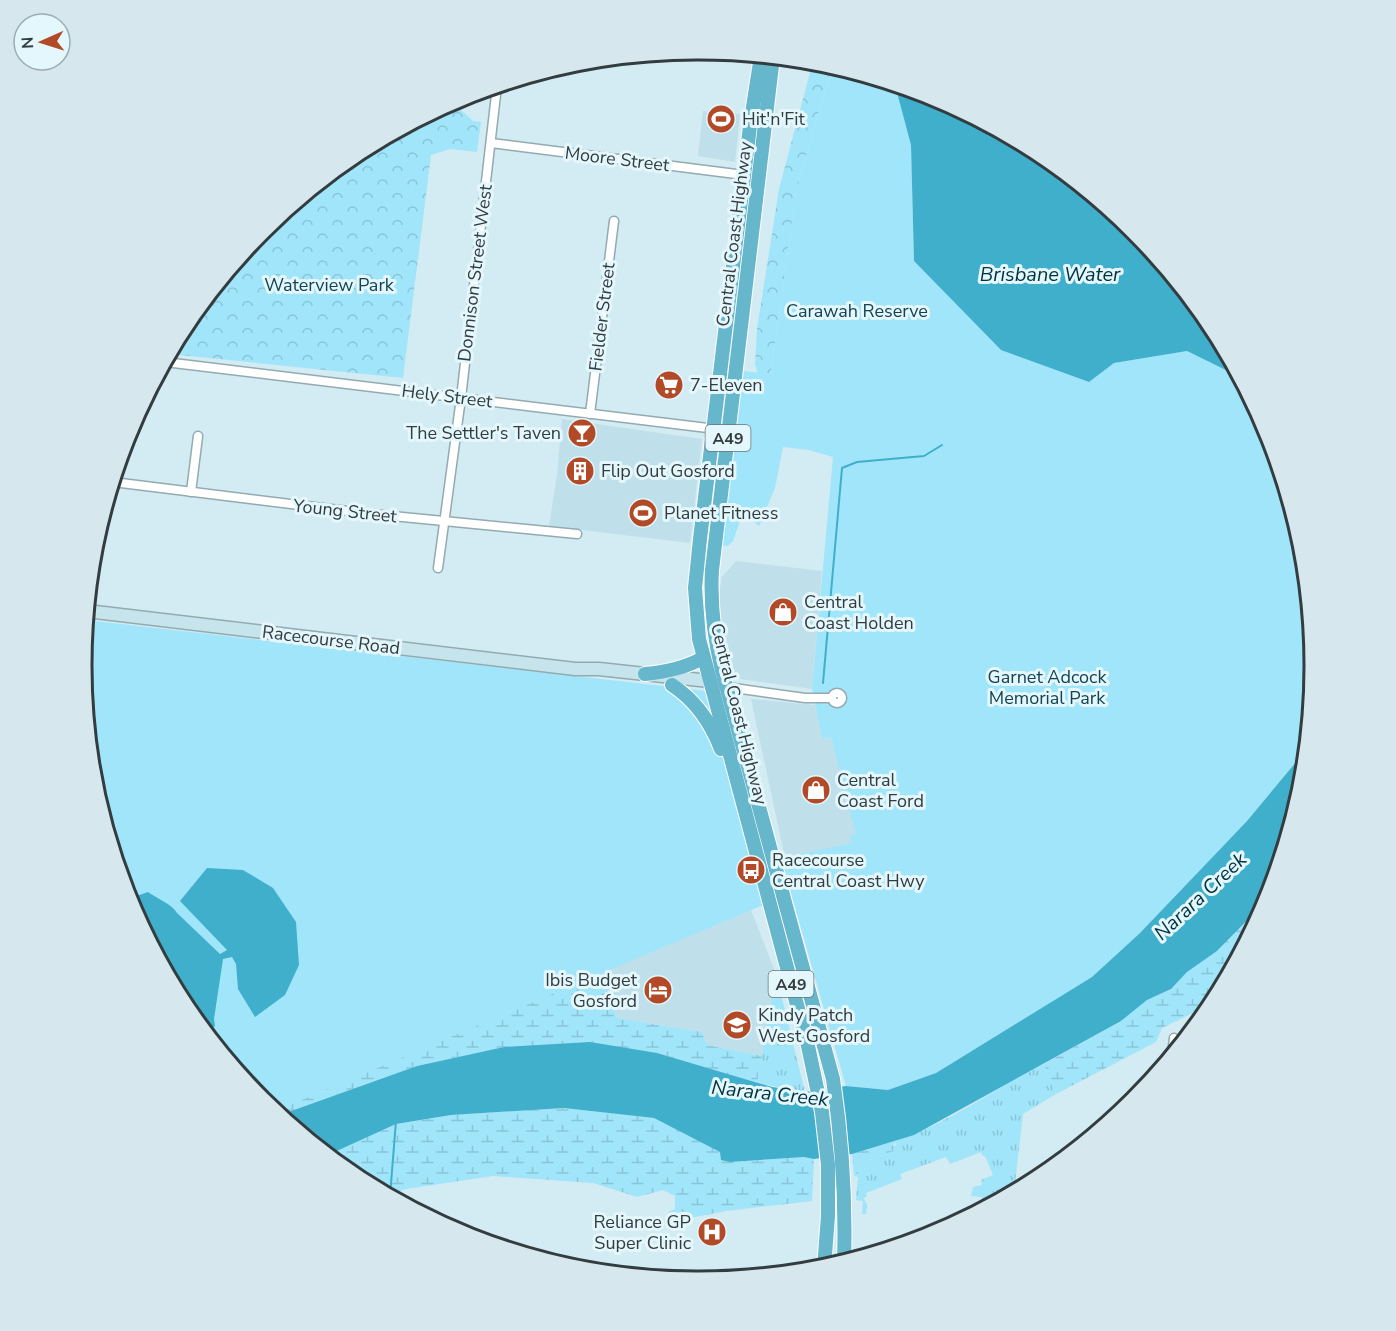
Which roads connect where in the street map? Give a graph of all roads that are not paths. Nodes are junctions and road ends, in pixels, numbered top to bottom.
1 (754, 63) edge
2 (760, 63) edge
3 (772, 65) edge
4 (781, 66) edge
5 (496, 95) edge
6 (750, 126) junction
7 (490, 143) junction
8 (744, 175) junction
9 (758, 188) junction
10 (614, 221) dead end
11 (174, 363) edge
12 (461, 398) junction
13 (590, 414) junction
14 (713, 429) junction
15 (729, 431) junction
16 (198, 436) dead end
17 (121, 483) edge
18 (191, 492) junction
19 (444, 522) junction
20 (577, 534) dead end
21 (438, 568) dead end
22 (95, 612) edge
23 (703, 658) junction
24 (575, 669) junction
25 (645, 674) junction
26 (672, 685) junction
27 (710, 685) junction
28 (727, 687) junction
29 (832, 698) dead end
30 (748, 822) junction
31 (844, 1252) edge
32 (825, 1257) edge

1 - 6 highway
2 - 6 highway, Central Coast Highway / A49
3 - 9 highway, Central Coast Highway / A49
4 - 9 highway
5 - 7 street, Donnison Street West
6 - 8 highway, Central Coast Highway / A49
7 - 8 street, Moore Street
7 - 12 street, Donnison Street West
8 - 14 highway, Central Coast Highway / A49
9 - 15 highway, Central Coast Highway / A49
10 - 13 street, Fielder Street
11 - 12 street, Hely Street
12 - 13 street, Hely Street
12 - 19 street, Donnison Street West
13 - 14 street, Hely Street
14 - 15 street, Hely Street
14 - 23 highway, Central Coast Highway / A49
15 - 28 highway, Central Coast Highway / A49
16 - 18 street
17 - 18 street, Young Street
18 - 19 street, Young Street
19 - 20 street, Young Street
19 - 21 street, Donnison Street West
22 - 24 main road, Racecourse Road
23 - 25 highway
23 - 27 highway, Central Coast Highway / A49
24 - 25 main road, Racecourse Road
24 - 26 main road, Racecourse Road
25 - 27 main road, Racecourse Road
26 - 27 main road, Racecourse Road
26 - 30 highway
27 - 28 main road, Racecourse Road
27 - 30 highway, Central Coast Highway / A49
28 - 29 street
28 - 31 highway, Central Coast Highway / A49
30 - 32 highway, Central Coast Highway / A49

